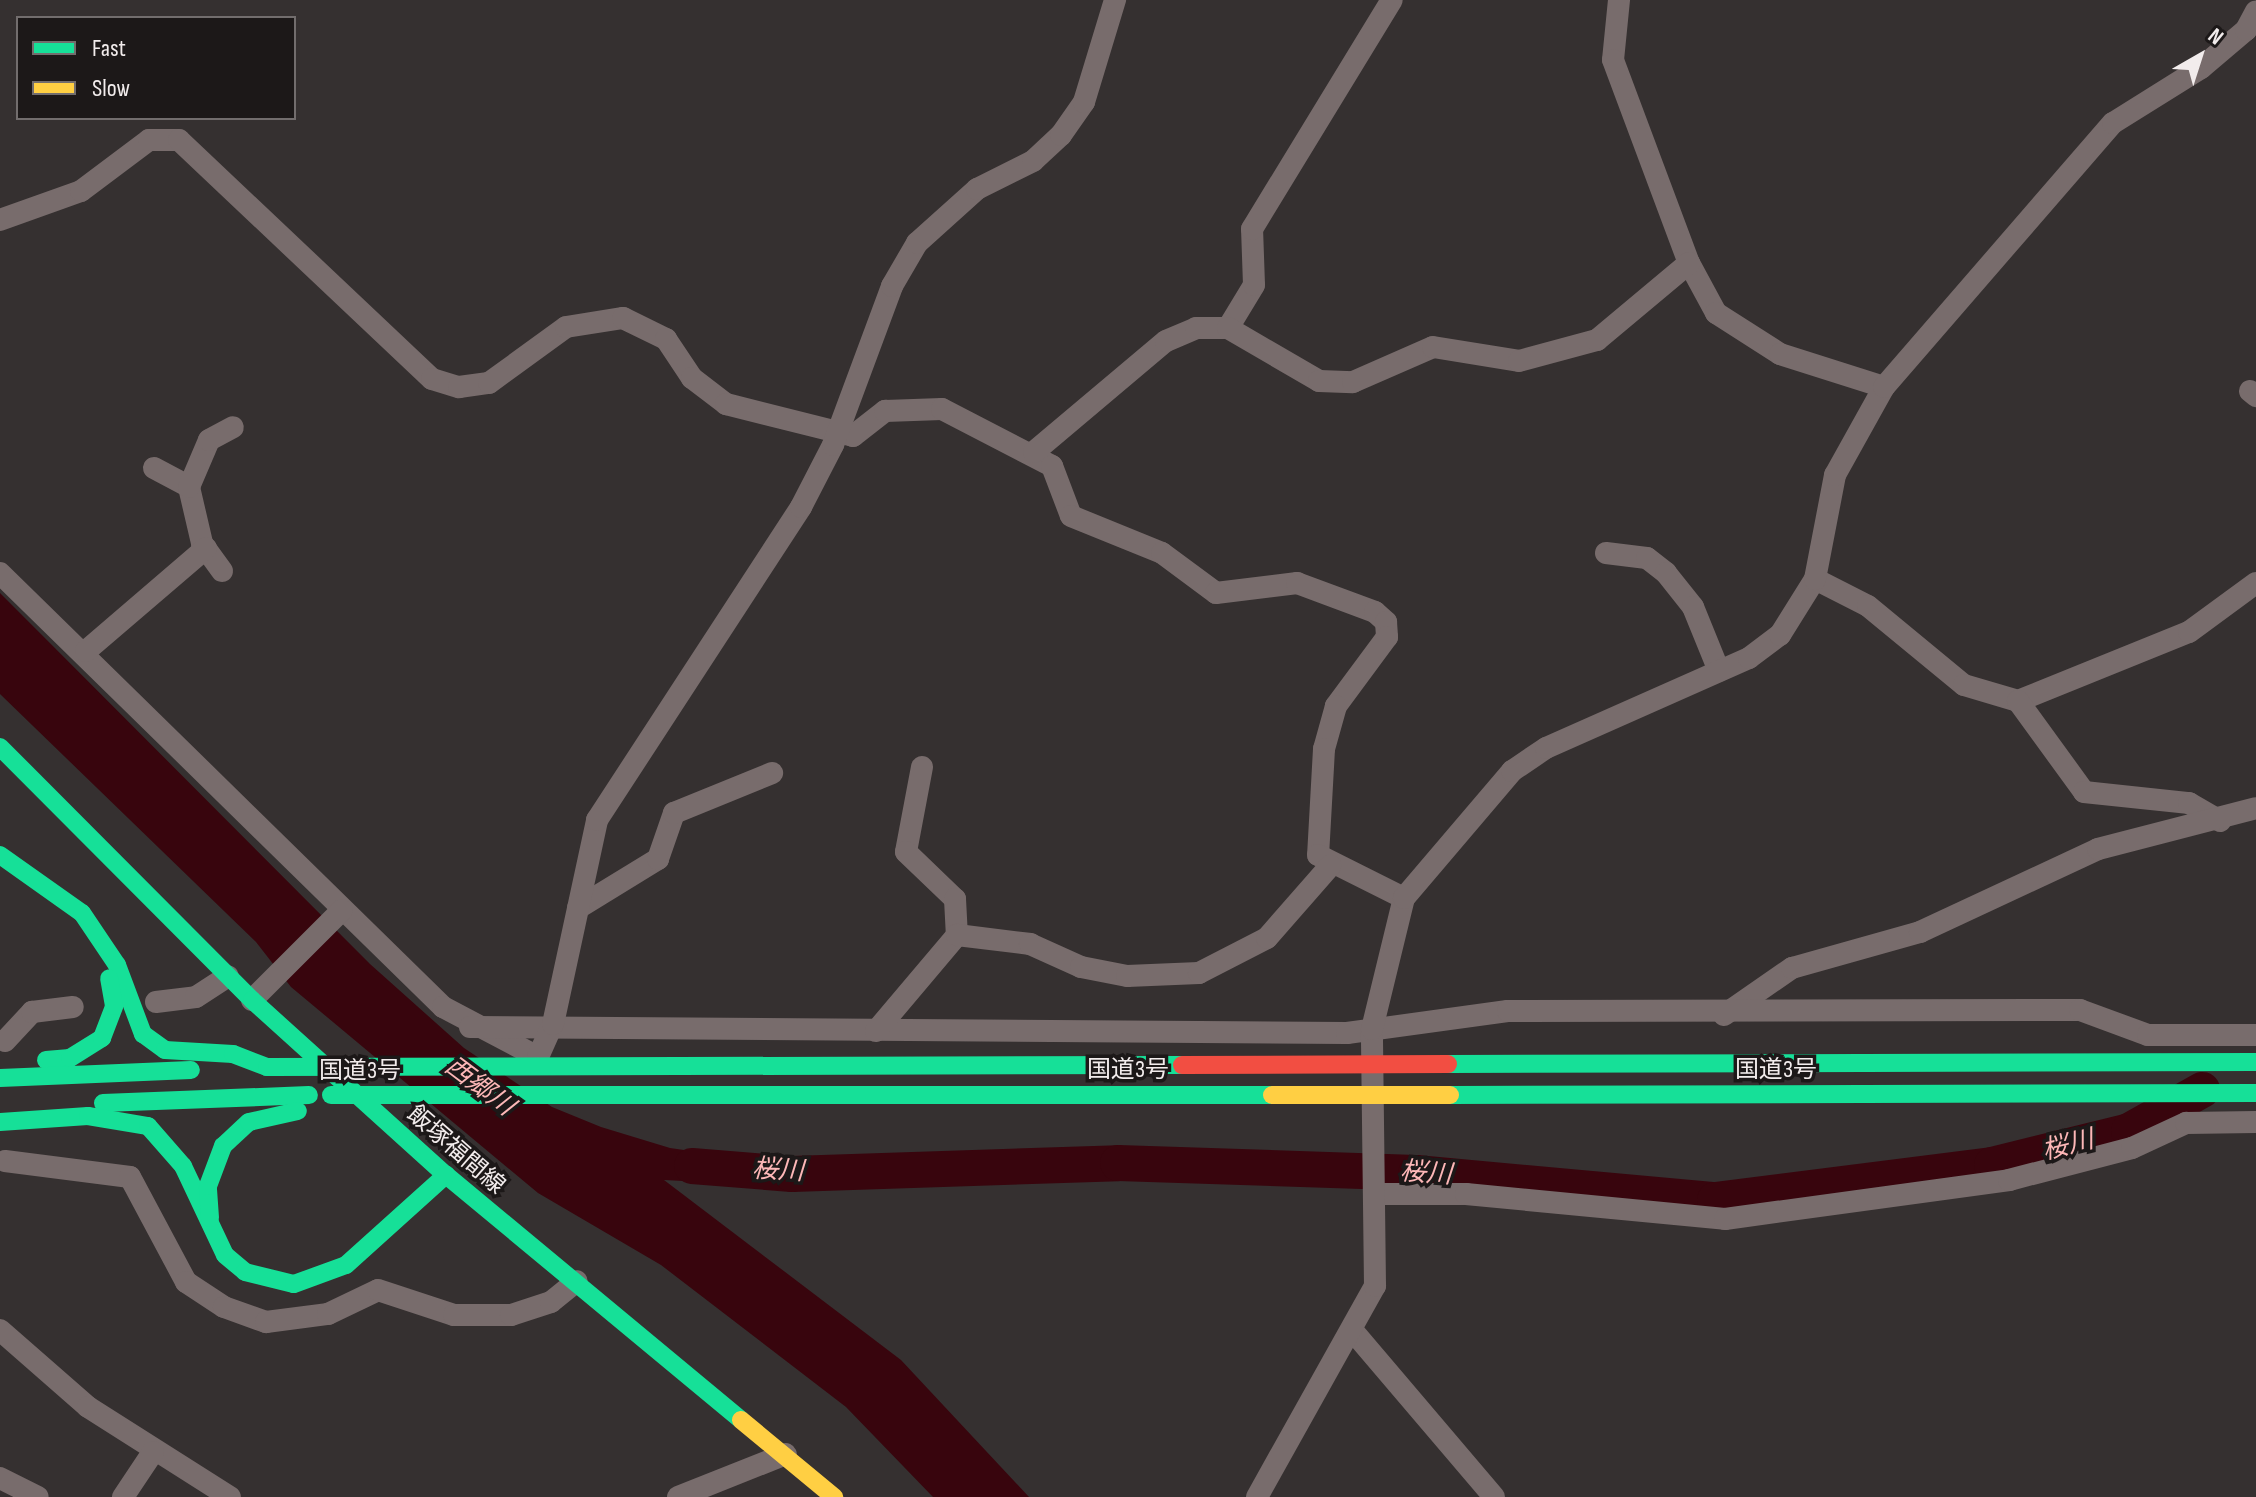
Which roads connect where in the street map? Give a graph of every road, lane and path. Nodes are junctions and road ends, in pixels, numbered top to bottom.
1 (1115, 0) edge
2 (1392, 0) edge
3 (1619, 0) edge
4 (2256, 11) edge
5 (0, 220) edge
6 (1689, 263) junction
7 (1228, 328) junction
8 (1884, 387) junction
9 (233, 427) dead end
10 (835, 432) junction
11 (1034, 452) junction
12 (154, 468) dead end
13 (189, 487) junction
14 (206, 548) junction
15 (1606, 553) dead end
16 (222, 571) dead end
17 (0, 573) edge
18 (1815, 579) junction
19 (2256, 583) edge
20 (86, 651) junction
21 (1719, 671) junction
22 (2018, 701) junction
23 (0, 747) edge
24 (922, 767) dead end
25 (772, 773) dead end
26 (2256, 808) edge
27 (2220, 821) junction
28 (0, 855) edge
29 (1330, 866) junction
30 (1404, 898) junction
31 (578, 908) junction
32 (342, 910) junction
33 (97, 934) junction
34 (957, 935) junction
35 (228, 976) junction
36 (252, 1000) junction
37 (156, 1002) dead end
38 (73, 1007) dead end
39 (1724, 1015) junction
40 (553, 1024) junction
41 (470, 1027) junction
42 (1372, 1029) junction
43 (876, 1031) junction
44 (2256, 1035) edge
45 (5, 1041) dead end
46 (538, 1057) junction
47 (2256, 1062) edge
48 (0, 1064) edge
49 (267, 1067) junction
50 (0, 1078) edge
51 (2256, 1093) edge
52 (313, 1102) junction
53 (597, 1105) dead end
54 (0, 1111) edge
55 (2256, 1122) edge
56 (3, 1146) edge
57 (446, 1175) junction
58 (1377, 1189) junction
59 (211, 1231) junction
60 (577, 1281) junction
61 (0, 1330) edge
62 (1352, 1330) junction
63 (153, 1452) junction
64 (786, 1454) junction
65 (0, 1478) edge
66 (38, 1497) edge
67 (123, 1497) edge
68 (230, 1497) edge
69 (678, 1497) edge
70 (834, 1497) edge
71 (1257, 1497) edge
72 (1494, 1497) edge

1 - 10 street
2 - 7 street
3 - 6 street
4 - 8 street
5 - 10 street
6 - 7 street
6 - 8 street
7 - 11 street
8 - 18 street
9 - 13 street
10 - 11 street
10 - 31 street
11 - 29 street
12 - 13 street
13 - 14 street
14 - 16 street
14 - 20 street
15 - 21 street
17 - 20 street
18 - 21 street
18 - 22 street
19 - 22 street
20 - 32 street
21 - 30 street
22 - 27 street
23 - 35 main road, 飯塚福間線
24 - 34 street
25 - 31 street
26 - 27 street
27 - 39 street
28 - 33 main road
29 - 30 street
29 - 34 street
30 - 42 street
31 - 40 street
32 - 36 street
32 - 41 street
33 - 48 main road
33 - 49 main road
34 - 43 street
35 - 36 main road, 飯塚福間線
35 - 37 street
36 - 57 main road, 飯塚福間線
38 - 45 street
39 - 42 street
39 - 44 street
40 - 41 street
40 - 43 street
40 - 46 street
41 - 46 street
42 - 43 street
42 - 58 street
46 - 53 street
47 - 49 main road, 国道3号, bridge
49 - 50 main road, 国道3号
51 - 52 main road, 国道3号, bridge
52 - 54 main road, 国道3号
52 - 59 main road
55 - 58 street
56 - 59 main road
56 - 60 street
57 - 59 main road
57 - 60 main road, 飯塚福間線
58 - 62 street
60 - 64 main road, 飯塚福間線
61 - 63 street
62 - 71 street
62 - 72 street
63 - 67 street
63 - 68 street
64 - 69 street
64 - 70 main road, 飯塚福間線
65 - 66 street

